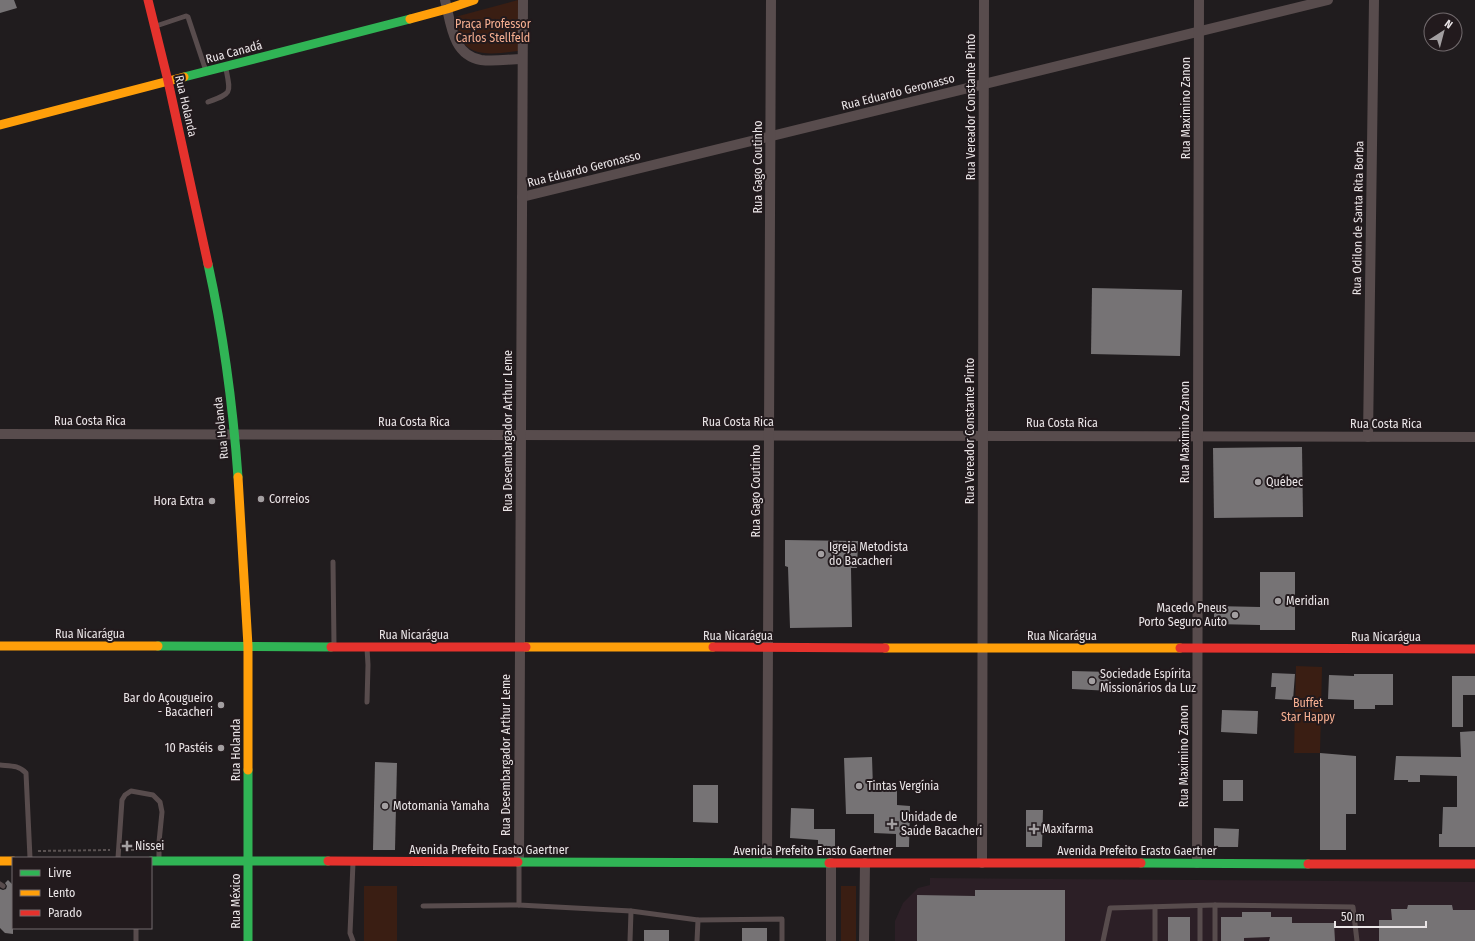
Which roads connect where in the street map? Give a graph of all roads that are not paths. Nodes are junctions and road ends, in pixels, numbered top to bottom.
1 (148, 0) edge
2 (474, 0) edge
3 (523, 0) edge
4 (771, 0) edge
5 (984, 0) edge
6 (1199, 0) edge
7 (1328, 0) edge
8 (1374, 0) edge
9 (446, 4) edge
10 (154, 26) junction
11 (1199, 31) junction
12 (522, 59) junction
13 (225, 66) junction
14 (206, 72) junction
15 (168, 81) junction
16 (984, 84) junction
17 (208, 102) dead end
18 (0, 125) edge
19 (771, 136) junction
20 (522, 197) junction
21 (0, 434) edge
22 (235, 435) junction
23 (521, 435) junction
24 (769, 436) junction
25 (983, 436) junction
26 (1198, 436) junction
27 (1368, 436) junction
28 (1475, 437) edge
29 (333, 562) dead end
30 (0, 646) edge
31 (248, 646) junction
32 (334, 647) junction
33 (367, 647) junction
34 (520, 647) junction
35 (768, 648) junction
36 (983, 648) junction
37 (1197, 649) junction
38 (1475, 649) edge
39 (367, 702) dead end
40 (0, 765) edge
41 (30, 857) edge
42 (118, 857) edge
43 (0, 861) edge
44 (12, 861) edge
45 (155, 861) edge
46 (248, 862) junction
47 (353, 862) junction
48 (519, 862) junction
49 (767, 862) junction
50 (832, 862) junction
51 (865, 862) junction
52 (982, 863) junction
53 (1197, 863) junction
54 (1475, 864) edge
55 (518, 904) junction
56 (1215, 905) junction
57 (423, 906) dead end
58 (1200, 906) junction
59 (1156, 907) junction
60 (631, 911) junction
61 (698, 920) junction
62 (136, 929) edge
63 (136, 941) edge
64 (248, 941) edge
65 (353, 941) edge
66 (630, 941) edge
67 (697, 941) edge
68 (782, 941) edge
69 (831, 941) edge
70 (864, 941) edge
71 (1103, 941) edge
72 (1155, 941) edge
73 (1200, 941) edge
74 (1215, 941) edge
75 (1357, 941) edge

1 - 10 main road, Rua Holanda
2 - 9 main road, Rua Canadá
3 - 12 street, Rua Desembargador Arthur Leme
4 - 19 street, Rua Gago Coutinho
5 - 16 street, Rua Vereador Constante Pinto
6 - 11 street, Rua Maximino Zanon
7 - 11 street, Rua Eduardo Geronasso
8 - 27 street, Rua Odilon de Santa Rita Borba
9 - 12 street
9 - 13 main road, Rua Canadá
10 - 14 lane
10 - 15 main road, Rua Holanda
11 - 16 street, Rua Eduardo Geronasso
11 - 26 street, Rua Maximino Zanon
12 - 20 street, Rua Desembargador Arthur Leme
13 - 14 main road, Rua Canadá
13 - 17 lane
14 - 15 main road, Rua Canadá
15 - 18 main road, Rua Canadá
15 - 22 main road, Rua Holanda
16 - 19 street, Rua Eduardo Geronasso
16 - 25 street, Rua Vereador Constante Pinto
19 - 20 street, Rua Eduardo Geronasso
19 - 24 street, Rua Gago Coutinho
20 - 23 street, Rua Desembargador Arthur Leme
21 - 22 street, Rua Costa Rica
22 - 23 street, Rua Costa Rica
22 - 31 main road, Rua Holanda
23 - 24 street, Rua Costa Rica
23 - 34 street, Rua Desembargador Arthur Leme
24 - 25 street, Rua Costa Rica
24 - 35 street, Rua Gago Coutinho
25 - 26 street, Rua Costa Rica
25 - 36 street, Rua Vereador Constante Pinto
26 - 27 street, Rua Costa Rica
26 - 37 street, Rua Maximino Zanon
27 - 28 street, Rua Costa Rica
29 - 32 lane
30 - 31 main road, Rua Nicarágua
31 - 32 main road, Rua Nicarágua
31 - 46 main road, Rua Holanda
32 - 33 main road, Rua Nicarágua
33 - 34 main road, Rua Nicarágua
33 - 39 lane
34 - 35 main road, Rua Nicarágua
34 - 48 street, Rua Desembargador Arthur Leme
35 - 36 main road, Rua Nicarágua
35 - 49 street, Rua Gago Coutinho
36 - 37 main road, Rua Nicarágua
36 - 52 street, Rua Vereador Constante Pinto
37 - 38 main road, Rua Nicarágua
37 - 53 street, Rua Maximino Zanon
40 - 41 lane
42 - 45 lane
43 - 44 main road
45 - 46 main road, Avenida Prefeito Erasto Gaertner
46 - 47 main road, Avenida Prefeito Erasto Gaertner
46 - 64 main road, Rua México
47 - 48 main road, Avenida Prefeito Erasto Gaertner
47 - 65 lane
48 - 49 main road, Avenida Prefeito Erasto Gaertner
48 - 55 lane
49 - 50 main road, Avenida Prefeito Erasto Gaertner
50 - 51 main road, Avenida Prefeito Erasto Gaertner
50 - 69 street
51 - 52 main road, Avenida Prefeito Erasto Gaertner
51 - 70 street
52 - 53 main road, Avenida Prefeito Erasto Gaertner
53 - 54 main road, Avenida Prefeito Erasto Gaertner
55 - 57 lane
55 - 60 lane
56 - 58 lane
56 - 74 lane
56 - 75 lane
58 - 59 lane
58 - 73 lane
59 - 71 lane
59 - 72 lane
60 - 61 lane
60 - 66 lane
61 - 67 lane
61 - 68 lane
62 - 63 lane

